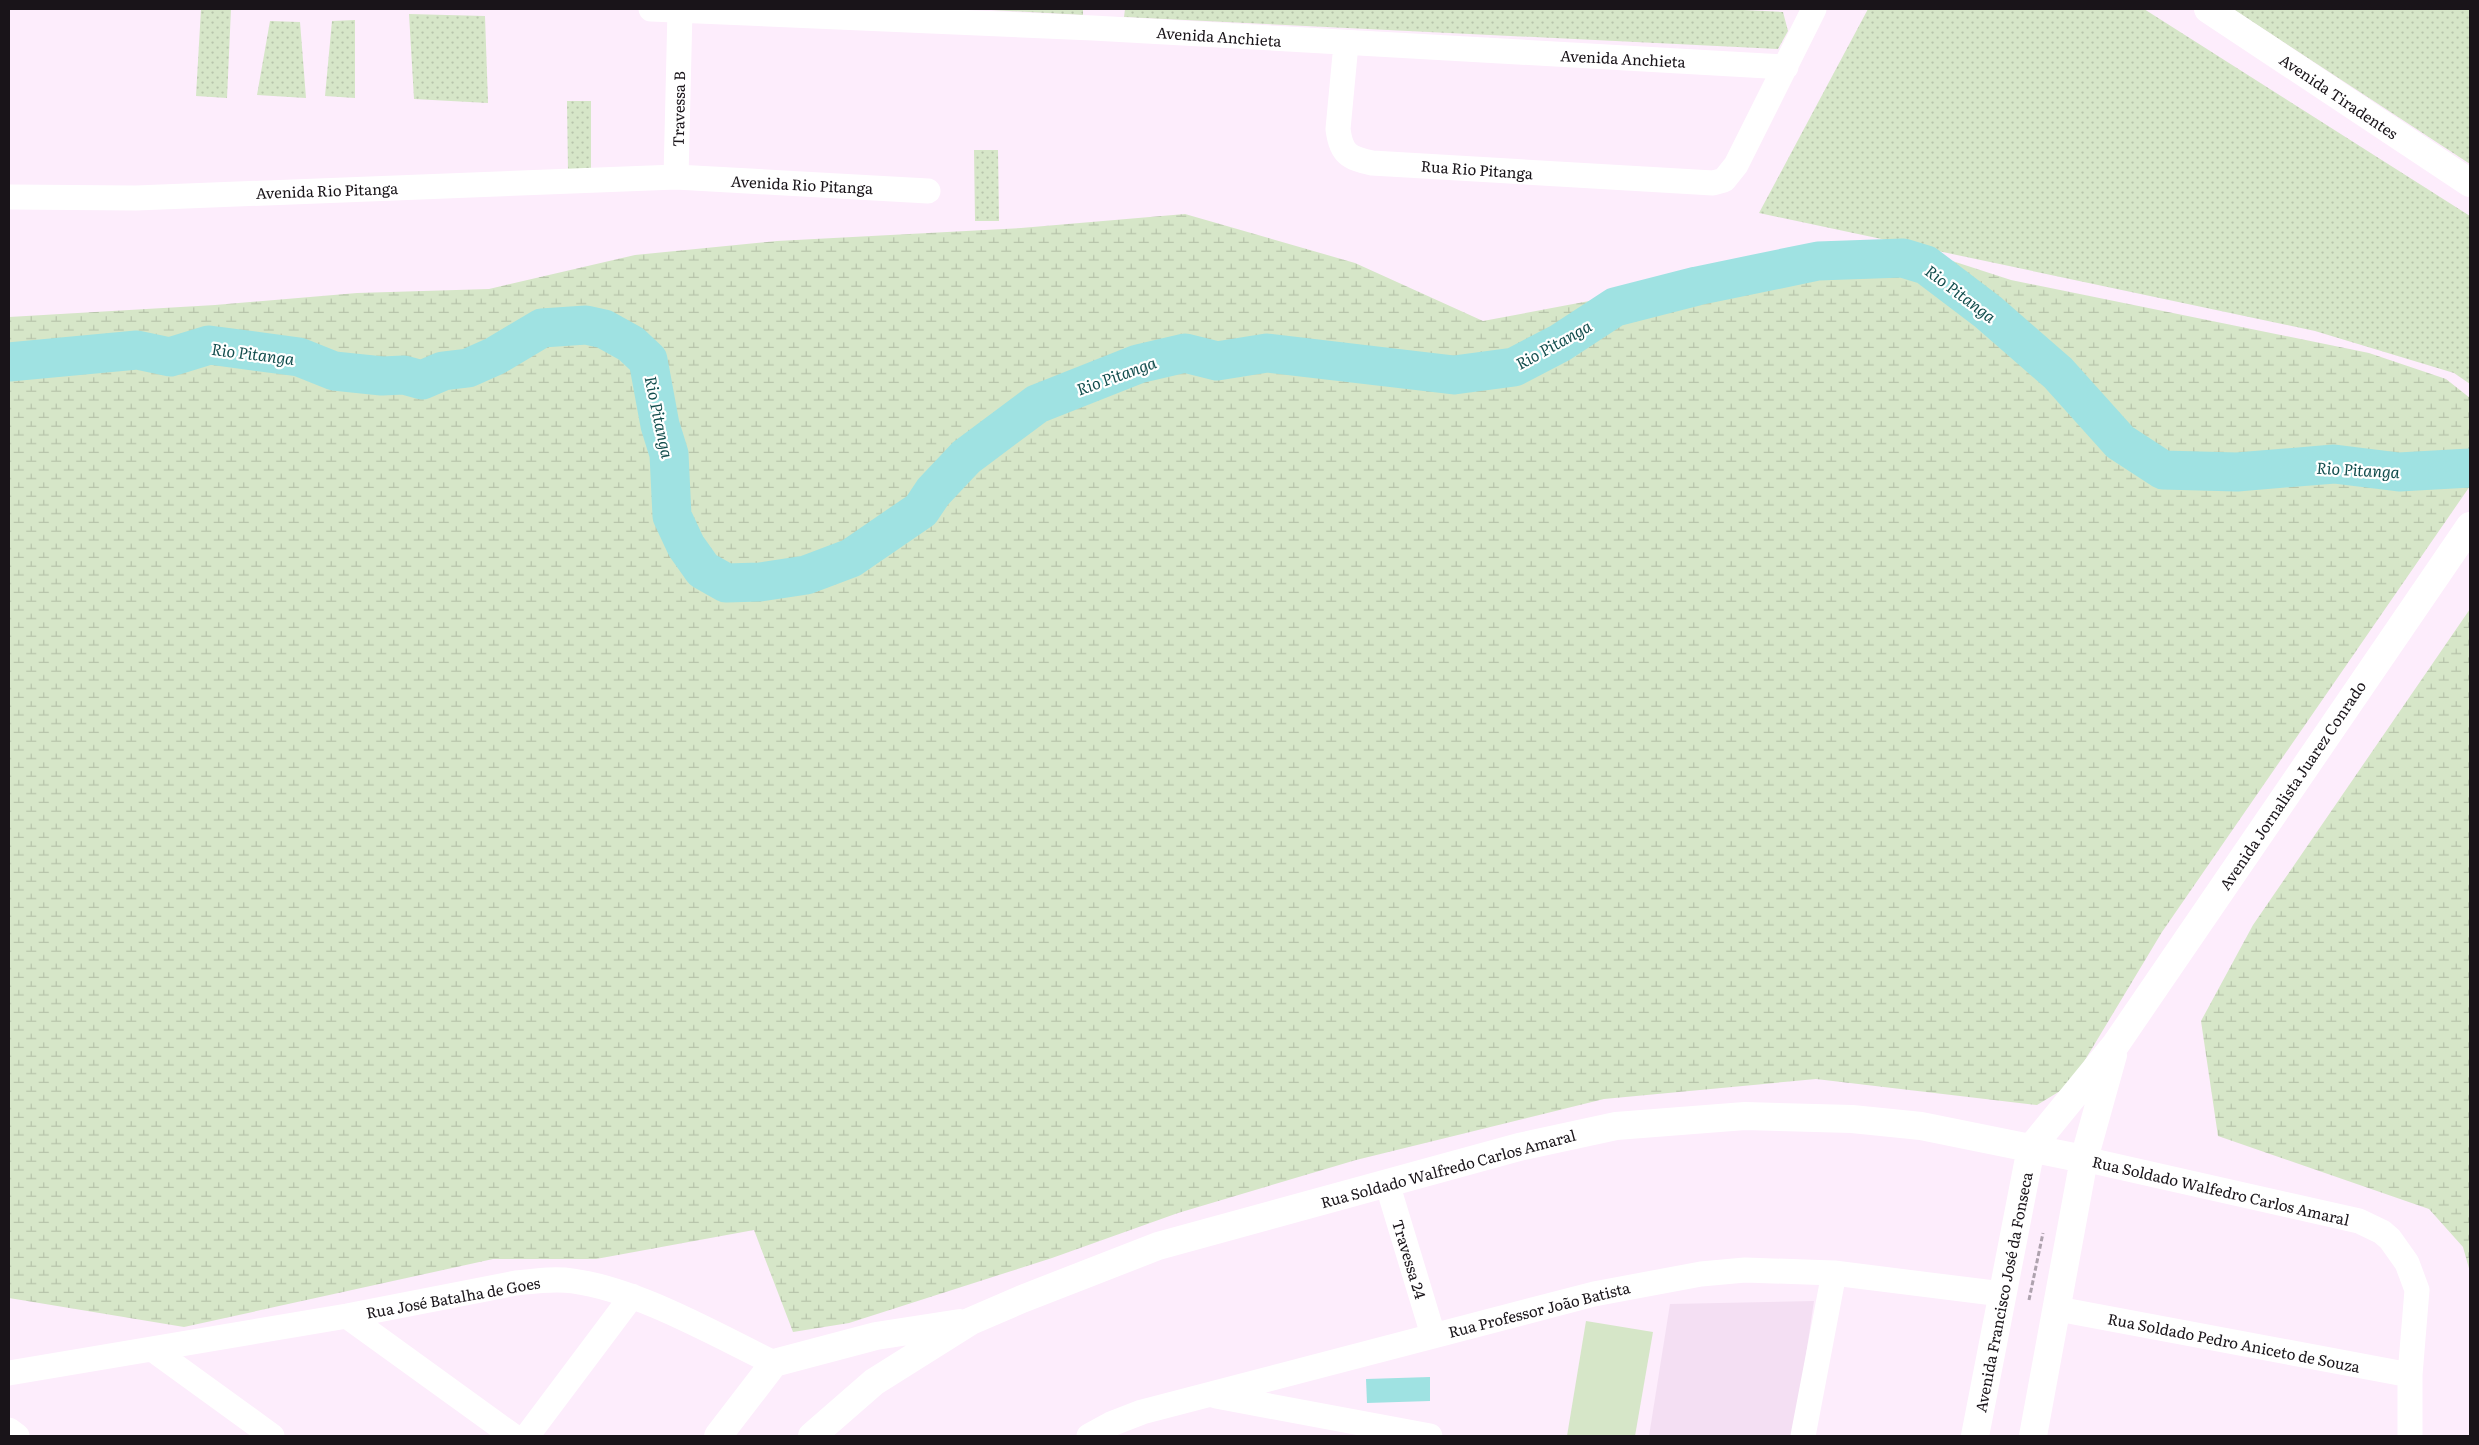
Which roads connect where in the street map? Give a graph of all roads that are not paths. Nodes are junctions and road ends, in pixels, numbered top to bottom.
1 (651, 9) edge
2 (1814, 9) edge
3 (2208, 9) edge
4 (680, 10) junction
5 (1094, 18) edge
6 (1346, 44) junction
7 (1786, 67) junction
8 (676, 177) junction
9 (2470, 183) edge
10 (928, 191) dead end
11 (9, 197) edge
12 (2470, 526) edge
13 (2116, 1044) junction
14 (2031, 1148) junction
15 (2084, 1159) junction
16 (1387, 1183) junction
17 (1834, 1272) junction
18 (2002, 1294) junction
19 (632, 1296) junction
20 (2058, 1309) junction
21 (346, 1316) junction
22 (971, 1321) junction
23 (1433, 1335) junction
24 (828, 1348) junction
25 (152, 1349) junction
26 (774, 1363) junction
27 (9, 1373) edge
28 (2410, 1375) junction
29 (874, 1382) junction
30 (1210, 1395) junction
31 (9, 1430) edge
32 (17, 1436) edge
33 (272, 1436) edge
34 (513, 1436) edge
35 (527, 1436) edge
36 (718, 1436) edge
37 (812, 1436) edge
38 (1089, 1436) edge
39 (1430, 1436) edge
40 (1803, 1436) edge
41 (1974, 1436) edge
42 (2033, 1436) edge
43 (2410, 1436) edge

1 - 4 street, Avenida Anchieta
2 - 7 street
3 - 9 street, Avenida Tiradentes
4 - 5 street, Avenida Anchieta
4 - 8 street, Travessa B
5 - 6 street, Avenida Anchieta
6 - 7 street, Avenida Anchieta
6 - 7 street, Rua Rio Pitanga
8 - 10 street, Avenida Rio Pitanga
8 - 11 street, Avenida Rio Pitanga
12 - 13 street, Avenida Jornalista Juarez Conrado
13 - 14 street, Avenida Jornalista Juarez Conrado
13 - 15 street, Avenida Jornalista Juarez Conrado
14 - 15 street, Rua Soldado Walfredo Carlos Amaral
14 - 16 street, Rua Soldado Walfredo Carlos Amaral
14 - 18 street, Avenida Francisco José da Fonseca
15 - 20 street
15 - 28 street, Rua Soldado Walfedro Carlos Amaral
16 - 22 street, Rua Soldado Walfredo Carlos Amaral
16 - 23 street, Travessa 24
17 - 18 street, Rua Professor João Batista
17 - 23 street, Rua Professor João Batista
17 - 40 street
18 - 41 street, Avenida Francisco José da Fonseca
19 - 21 street, Rua José Batalha de Goes
19 - 26 street, Rua José Batalha de Goes
19 - 35 street
20 - 28 street, Rua Soldado Pedro Aniceto de Souza
20 - 42 street
21 - 25 street, Rua José Batalha de Goes
21 - 34 street
22 - 24 street
22 - 29 street
23 - 30 street, Rua Professor João Batista
24 - 26 street
24 - 29 street
25 - 27 street, Rua José Batalha de Goes
25 - 33 street
26 - 36 street
28 - 43 street, Rua Soldado Walfedro Carlos Amaral
29 - 37 street
30 - 38 street, Rua Professor João Batista
30 - 39 street
31 - 32 street

